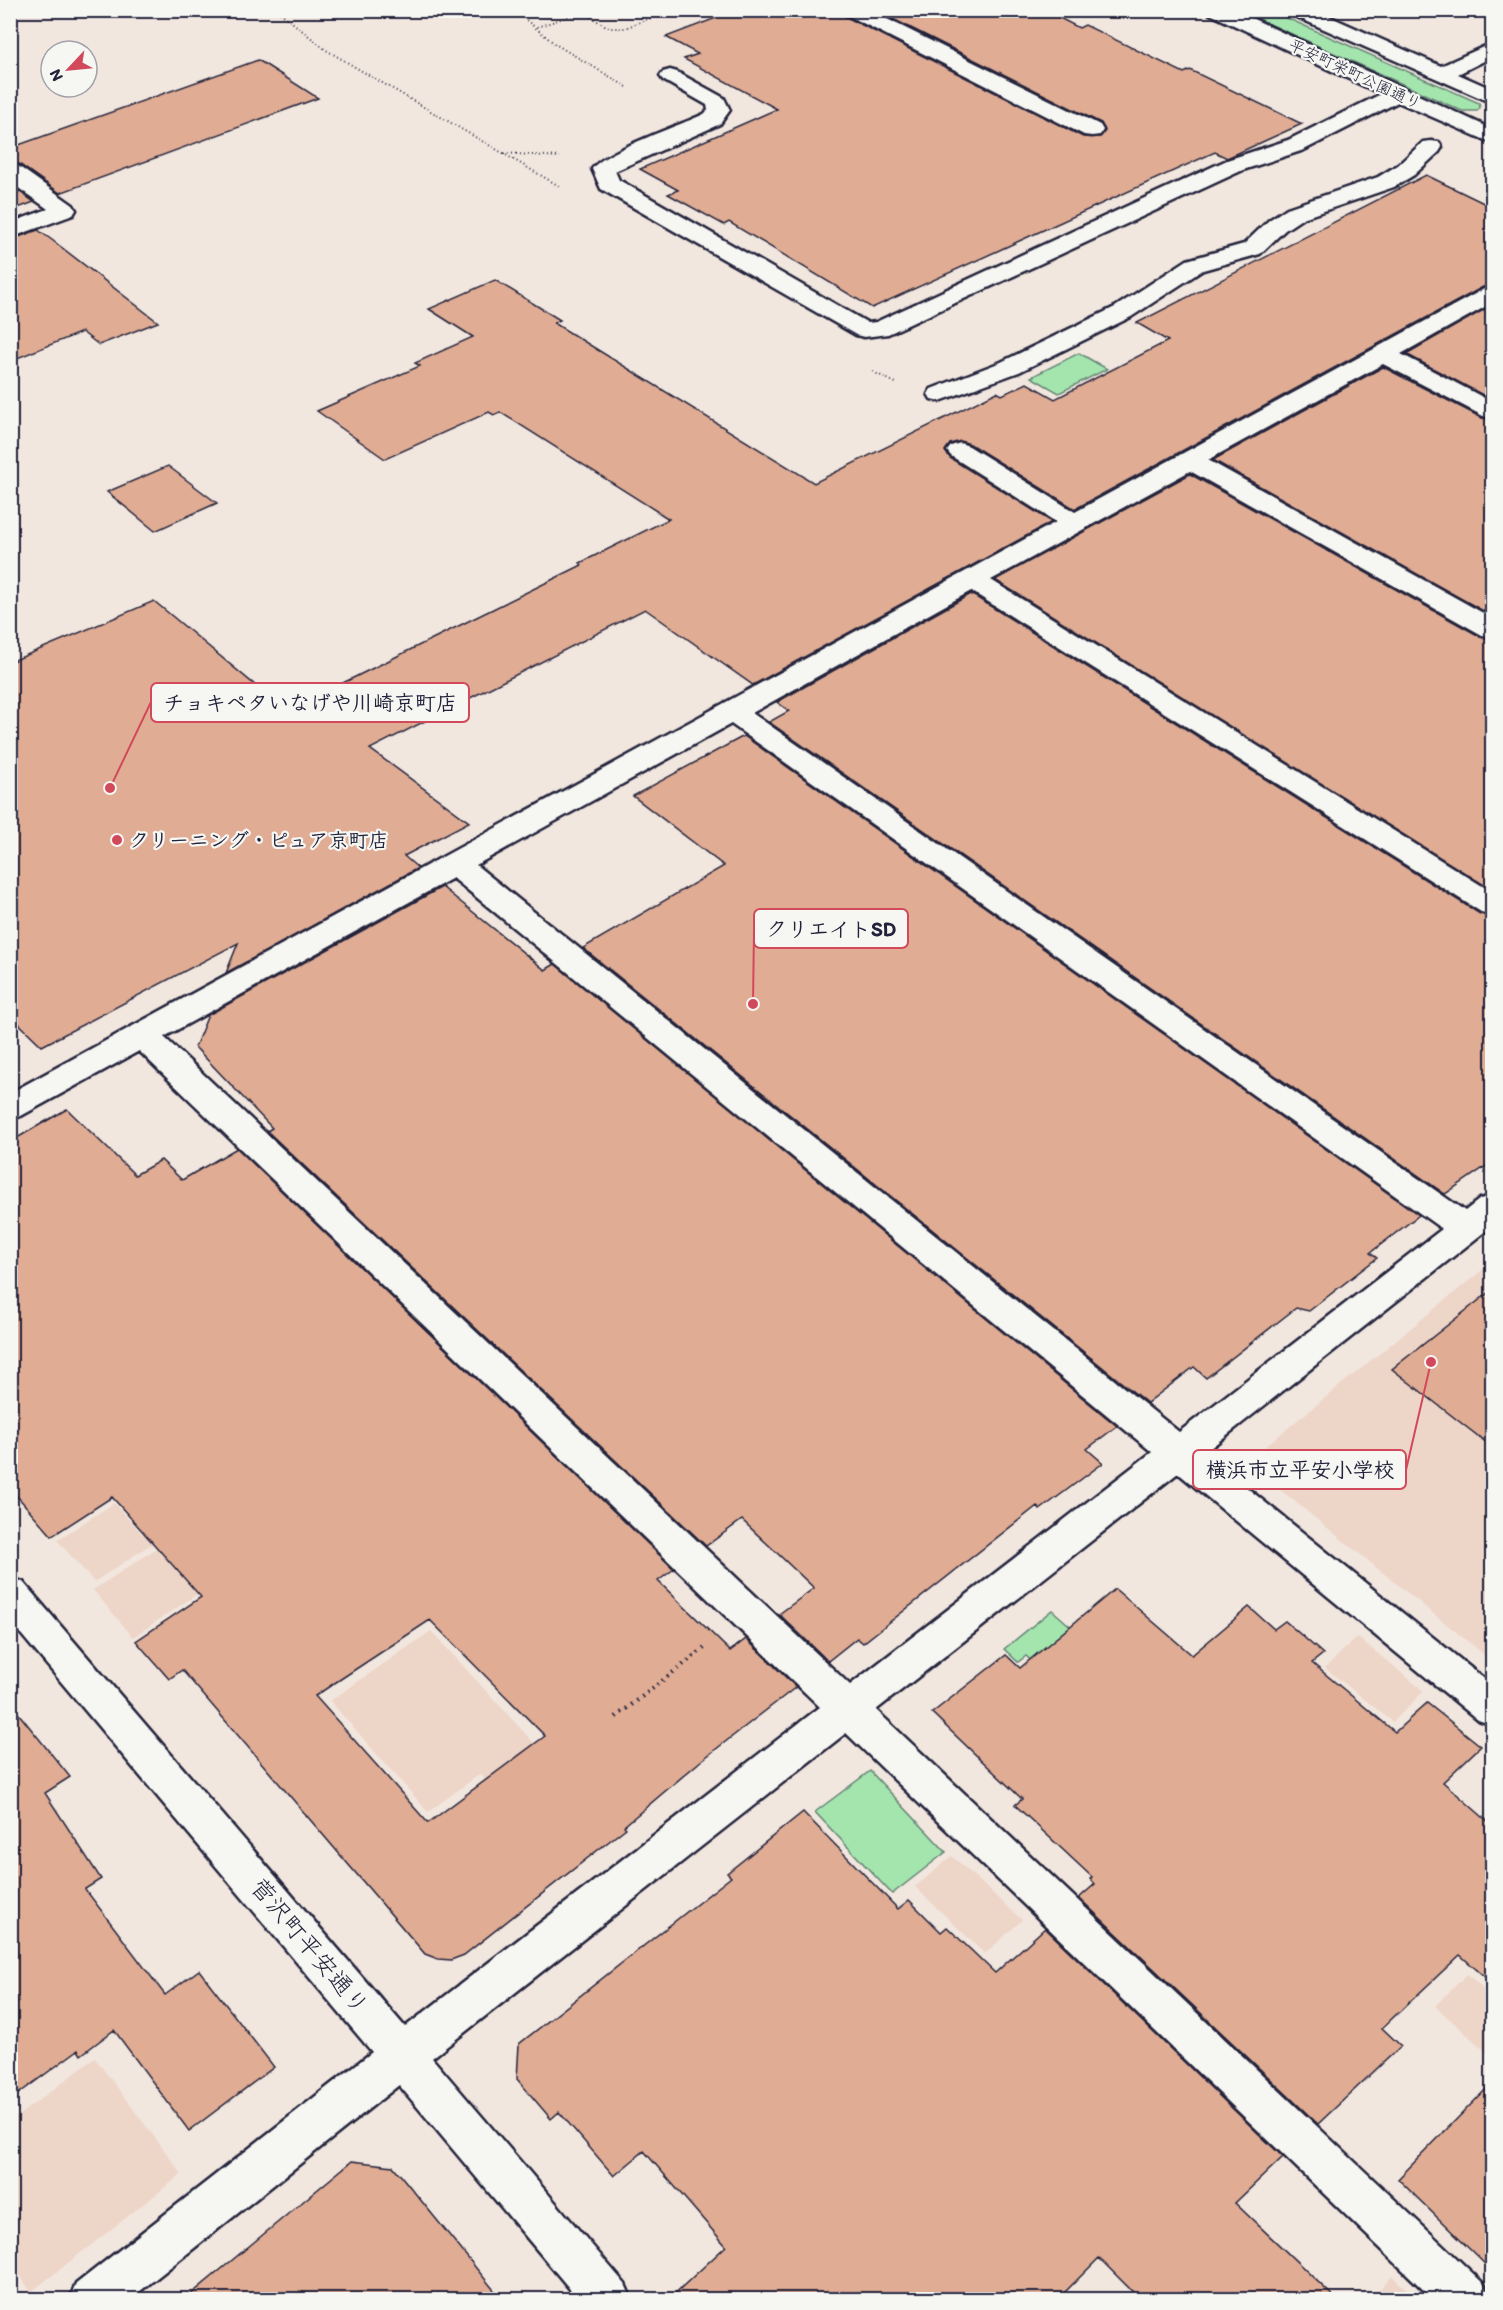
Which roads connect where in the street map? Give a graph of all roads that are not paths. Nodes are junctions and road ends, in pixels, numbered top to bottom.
1 (852, 10) edge
2 (1217, 10) edge
3 (1297, 10) edge
4 (1492, 49) edge
5 (1442, 74) junction
6 (670, 76) dead end
7 (1397, 94) junction
8 (1492, 97) edge
9 (1092, 130) dead end
10 (1492, 137) edge
11 (1431, 147) dead end
12 (10, 171) edge
13 (10, 231) edge
14 (1492, 294) edge
15 (1383, 354) junction
16 (940, 394) dead end
17 (1492, 411) edge
18 (960, 451) dead end
19 (1189, 460) junction
20 (1075, 523) junction
21 (972, 580) junction
22 (1492, 628) edge
23 (732, 712) junction
24 (454, 863) junction
25 (1492, 905) edge
26 (142, 1035) junction
27 (10, 1108) edge
28 (1479, 1218) edge
29 (1180, 1453) junction
30 (10, 1593) edge
31 (848, 1708) junction
32 (1492, 1708) edge
33 (402, 2053) junction
34 (92, 2300) edge
35 (609, 2300) edge
36 (1468, 2300) edge

1 - 9 street
2 - 7 street, 平安町栄町公園通り
3 - 5 street, 平安町栄町公園通り
4 - 5 street
5 - 8 street, 平安町栄町公園通り
6 - 7 street
7 - 10 street, 平安町栄町公園通り
11 - 16 street
12 - 13 street
14 - 15 street
15 - 17 street
15 - 19 street
18 - 20 street
19 - 20 street
19 - 22 street
20 - 21 street
21 - 23 street
21 - 25 street
23 - 24 street
23 - 28 street
24 - 26 street
24 - 29 street
26 - 27 street
26 - 31 street
28 - 29 street
29 - 31 street
29 - 32 street
30 - 33 street, 菅沢町平安通り
31 - 33 street
31 - 36 street
33 - 34 street
33 - 35 street, 菅沢町平安通り

